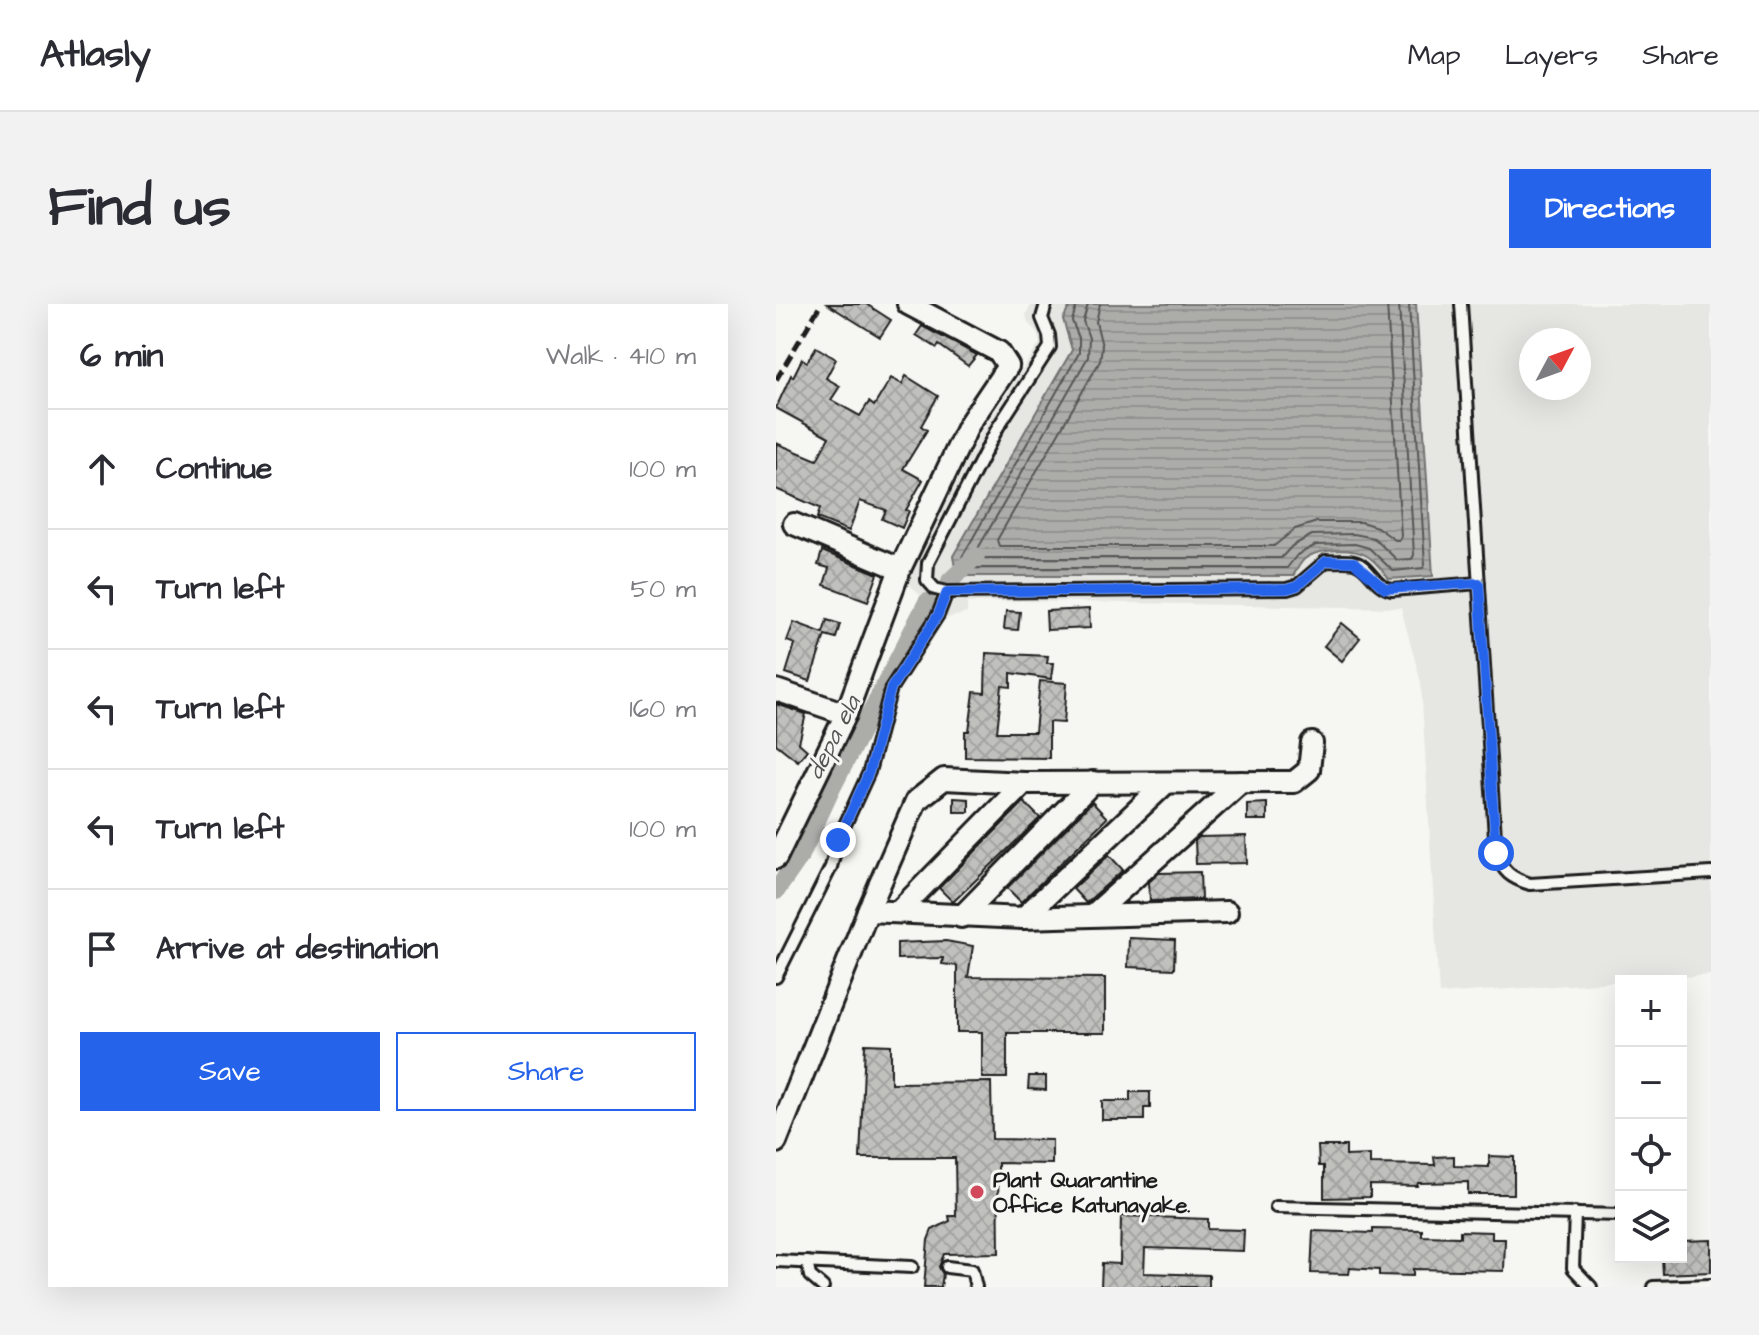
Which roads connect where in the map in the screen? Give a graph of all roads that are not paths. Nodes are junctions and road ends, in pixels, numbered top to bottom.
1 (908, 304) edge
2 (1046, 304) edge
3 (1461, 304) edge
4 (794, 524) dead end
5 (900, 569) junction
6 (1479, 583) junction
7 (947, 592) junction
8 (776, 690) edge
9 (846, 714) junction
10 (1312, 743) dead end
11 (1093, 782) junction
12 (1241, 782) junction
13 (1024, 783) junction
14 (1166, 783) junction
15 (776, 858) edge
16 (1711, 873) edge
17 (868, 911) junction
18 (898, 912) junction
19 (1227, 912) dead end
20 (1093, 915) junction
21 (961, 917) junction
22 (1023, 918) junction
23 (776, 977) edge
24 (776, 1142) edge
25 (1276, 1207) dead end
26 (1575, 1213) junction
27 (1615, 1215) edge
28 (776, 1261) edge
29 (807, 1262) junction
30 (912, 1267) dead end
31 (947, 1267) dead end
32 (1711, 1285) edge
33 (823, 1287) edge
34 (976, 1287) edge
35 (1591, 1287) edge
36 (1653, 1287) edge

1 - 5 street
2 - 7 lane
3 - 6 lane
4 - 5 street
5 - 9 street
6 - 7 lane
6 - 16 lane
7 - 23 lane
8 - 9 street
9 - 15 street
10 - 12 street
11 - 13 street
11 - 14 street
11 - 21 street
12 - 14 street
12 - 20 street
13 - 17 street
13 - 18 street
14 - 22 street
17 - 18 street
17 - 24 street
18 - 21 street
19 - 20 street
20 - 22 street
21 - 22 street
25 - 26 lane
26 - 27 lane
26 - 35 lane
28 - 29 lane
29 - 30 lane
29 - 33 lane
31 - 34 lane
32 - 36 lane

